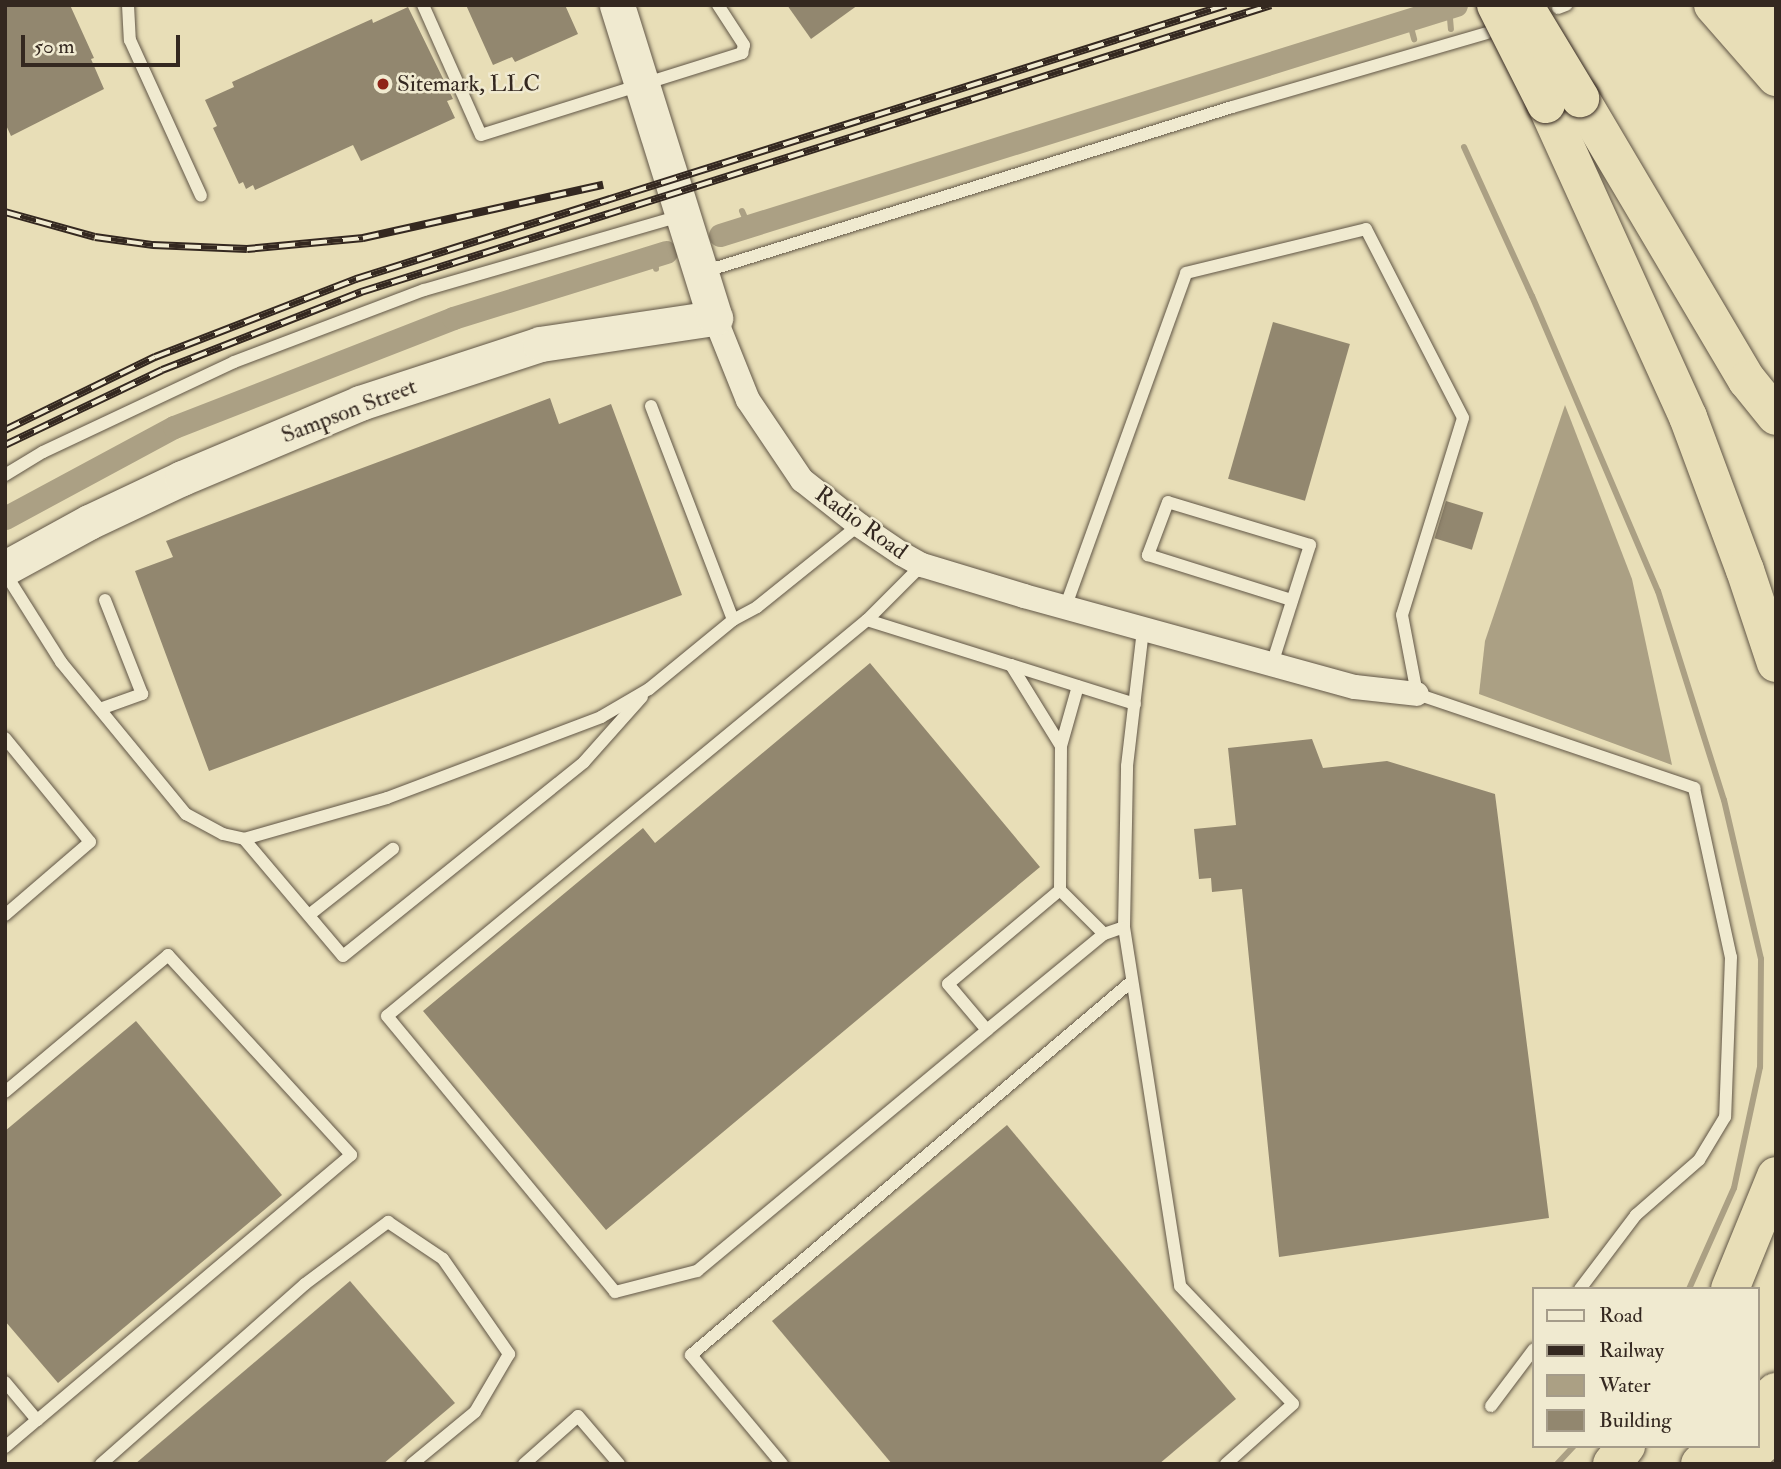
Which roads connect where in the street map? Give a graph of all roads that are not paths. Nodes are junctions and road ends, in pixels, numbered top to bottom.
1 (128, 5) edge
2 (423, 5) edge
3 (718, 5) edge
4 (1713, 5) edge
5 (620, 6) edge
6 (1549, 6) edge
7 (1491, 19) edge
8 (1765, 39) edge
9 (640, 85) junction
10 (1563, 101) junction
11 (201, 195) dead end
12 (686, 220) junction
13 (699, 267) junction
14 (715, 318) junction
15 (651, 406) dead end
16 (1776, 416) edge
17 (5, 475) edge
18 (859, 526) junction
19 (922, 565) junction
20 (5, 570) edge
21 (105, 600) dead end
22 (1292, 600) junction
23 (1065, 608) junction
24 (733, 620) junction
25 (867, 620) junction
26 (1143, 629) junction
27 (1776, 663) edge
28 (1272, 664) junction
29 (1011, 665) junction
30 (1078, 686) junction
31 (649, 689) junction
32 (1417, 694) junction
33 (1135, 704) junction
34 (100, 709) junction
35 (5, 738) edge
36 (1061, 746) junction
37 (244, 839) junction
38 (393, 849) dead end
39 (1060, 890) junction
40 (5, 915) edge
41 (309, 915) junction
42 (1124, 927) junction
43 (1104, 934) junction
44 (1131, 982) junction
45 (987, 1030) junction
46 (5, 1092) edge
47 (1776, 1176) edge
48 (1582, 1287) edge
49 (1731, 1287) edge
50 (1532, 1352) edge
51 (5, 1382) edge
52 (1776, 1392) edge
53 (1491, 1406) dead end
54 (1760, 1406) edge
55 (37, 1420) junction
56 (1776, 1431) edge
57 (1760, 1446) edge
58 (5, 1447) edge
59 (1624, 1448) edge
60 (1716, 1448) edge
61 (1758, 1448) edge
62 (101, 1464) edge
63 (412, 1464) edge
64 (524, 1464) edge
65 (619, 1464) edge
66 (782, 1464) edge
67 (1226, 1464) edge
68 (1612, 1464) edge
69 (1700, 1464) edge
70 (1741, 1464) edge

1 - 11 lane
2 - 9 lane
3 - 9 lane
4 - 8 highway
5 - 9 street, Radio Road
6 - 10 highway, bridge
7 - 10 highway, bridge
7 - 13 lane
9 - 12 street, Radio Road
10 - 16 highway
10 - 27 highway
12 - 13 street, Radio Road
12 - 17 lane
13 - 14 street, Radio Road
14 - 18 street, Radio Road
14 - 20 street, Sampson Street
15 - 24 lane
18 - 19 street, Radio Road
18 - 24 lane
19 - 23 street, Radio Road
19 - 25 lane
20 - 34 lane
21 - 34 lane
22 - 22 lane
22 - 28 lane
23 - 26 street, Radio Road
23 - 32 lane
24 - 31 lane
25 - 29 lane
25 - 45 lane
26 - 28 street, Radio Road
26 - 33 lane
28 - 32 street, Radio Road
29 - 30 lane
29 - 36 lane
30 - 33 lane
30 - 36 lane
31 - 37 lane
31 - 41 lane
32 - 48 lane
33 - 42 lane
34 - 37 lane
35 - 40 lane
36 - 39 lane
37 - 41 lane
38 - 41 lane
39 - 43 lane
39 - 45 lane
42 - 43 lane
42 - 44 lane
43 - 45 lane
44 - 66 lane
44 - 67 lane
46 - 55 lane
47 - 49 highway
50 - 53 lane
51 - 55 lane
52 - 54 highway
55 - 58 lane
56 - 57 highway
59 - 68 highway
60 - 69 highway
61 - 70 highway
62 - 63 lane
64 - 65 lane

